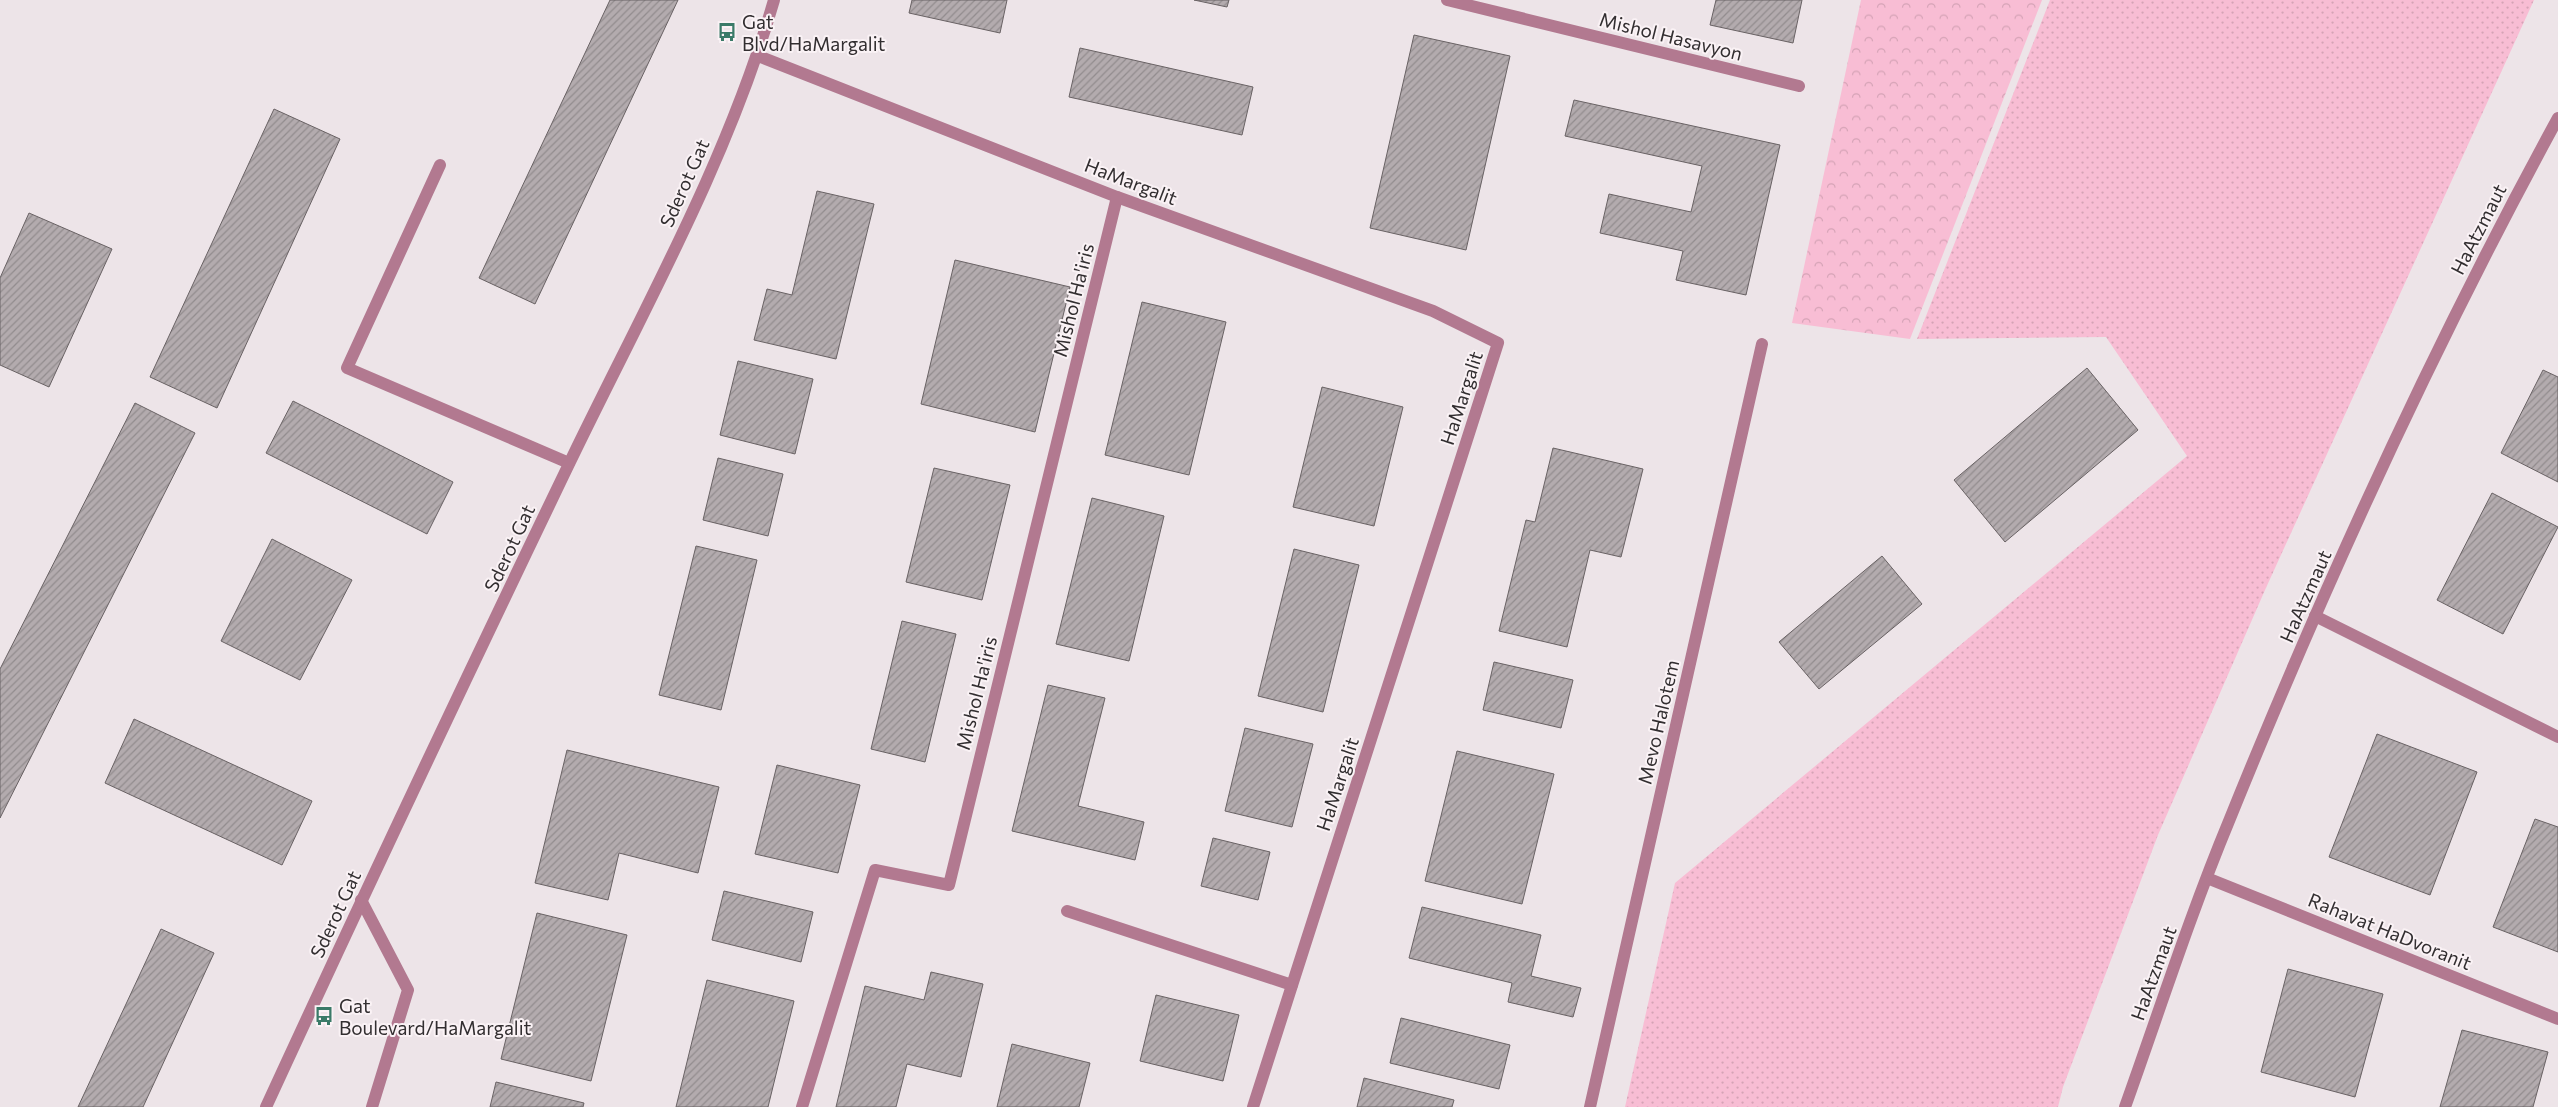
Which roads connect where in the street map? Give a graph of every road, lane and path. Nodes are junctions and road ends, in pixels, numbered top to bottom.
1 (774, 0) edge
2 (1446, 0) edge
3 (758, 56) junction
4 (1799, 86) dead end
5 (2558, 118) edge
6 (440, 164) dead end
7 (1117, 197) junction
8 (1762, 344) dead end
9 (570, 463) junction
10 (2315, 616) junction
11 (2558, 737) edge
12 (2207, 878) junction
13 (361, 900) junction
14 (1067, 911) dead end
15 (1292, 985) junction
16 (2558, 1019) edge
17 (266, 1107) edge
18 (372, 1107) edge
19 (802, 1107) edge
20 (1253, 1107) edge
21 (1590, 1107) edge
22 (2126, 1107) edge

1 - 3 street, Sderot Gat
2 - 4 street, Mishol Hasavyon
3 - 7 street, HaMargalit
3 - 9 street, Sderot Gat
5 - 10 street, HaAtzmaut
6 - 9 street
7 - 15 street, HaMargalit
7 - 19 street, Mishol Ha'iris
8 - 21 street, Mevo Halotem
9 - 13 street, Sderot Gat
10 - 11 street
10 - 12 street, HaAtzmaut
12 - 16 street, Rahavat HaDvoranit
12 - 22 street, HaAtzmaut
13 - 17 street, Sderot Gat
13 - 18 street
14 - 15 street
15 - 20 street, HaMargalit

